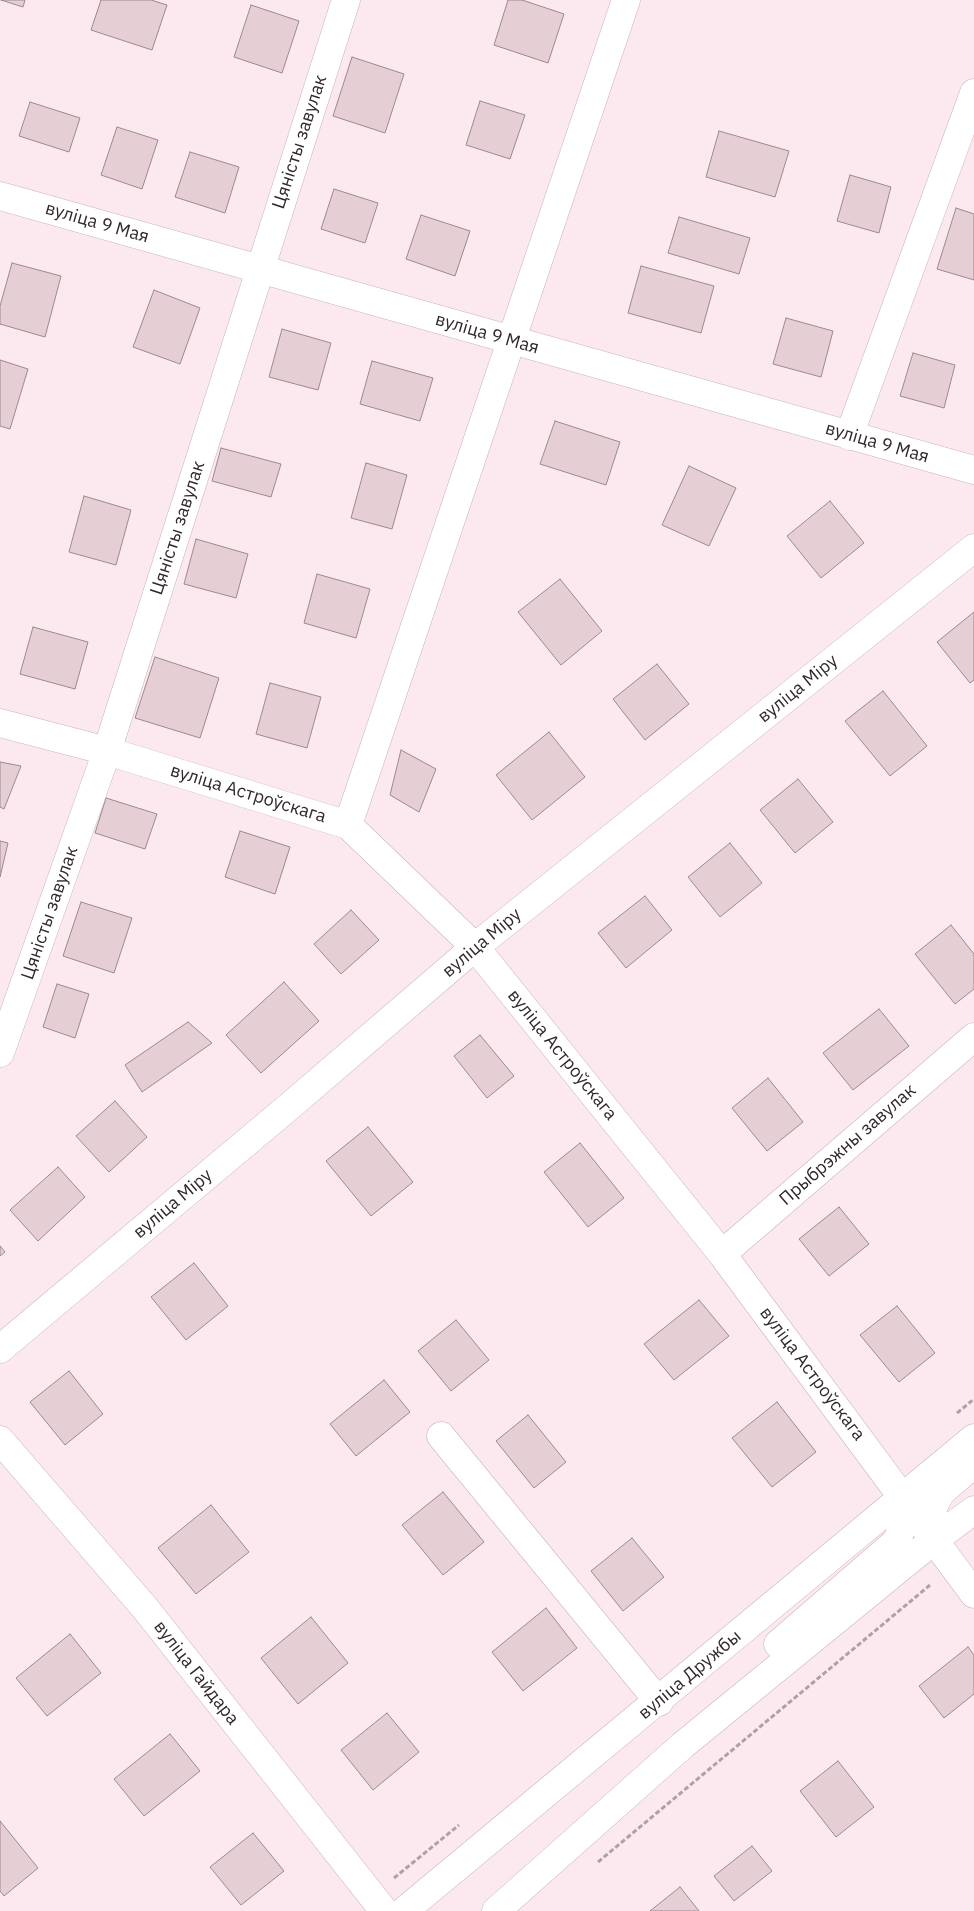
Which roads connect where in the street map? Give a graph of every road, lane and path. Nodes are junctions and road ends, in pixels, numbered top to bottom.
1 (346, 0) edge
2 (626, 0) edge
3 (974, 93) edge
4 (0, 196) edge
5 (260, 268) junction
6 (511, 342) junction
7 (849, 436) junction
8 (974, 470) edge
9 (974, 548) edge
10 (0, 723) edge
11 (107, 751) junction
12 (348, 825) junction
13 (476, 947) junction
14 (5, 1024) edge
15 (974, 1037) edge
16 (0, 1053) edge
17 (722, 1254) junction
18 (0, 1349) edge
19 (441, 1436) dead end
20 (974, 1438) edge
21 (0, 1440) edge
22 (974, 1464) edge
23 (902, 1495) junction
24 (974, 1510) edge
25 (934, 1540) junction
26 (930, 1585) dead end
27 (974, 1594) edge
28 (659, 1702) junction
29 (632, 1724) junction
30 (684, 1745) junction
31 (592, 1867) dead end
32 (384, 1911) edge
33 (404, 1911) edge
34 (435, 1911) edge
35 (496, 1911) edge

1 - 5 street, Цяністы завулак
2 - 6 street
3 - 7 street
4 - 5 street, вуліца 9 Мая
5 - 6 street, вуліца 9 Мая
5 - 11 street, Цяністы завулак
6 - 7 street, вуліца 9 Мая
6 - 12 street
7 - 8 street, вуліца 9 Мая
9 - 13 street, вуліца Міру
10 - 11 street, вуліца Астроўскага
11 - 12 street, вуліца Астроўскага
11 - 14 street, Цяністы завулак
12 - 13 street, вуліца Астроўскага
13 - 17 street, вуліца Астроўскага
13 - 18 street, вуліца Міру
14 - 16 street, Цяністы завулак
15 - 17 street, Прыбрэжны завулак
17 - 23 street, вуліца Астроўскага
19 - 28 street
20 - 23 street, вуліца Дружбы
21 - 32 street, вуліца Гайдара
22 - 25 street
23 - 25 street, вуліца Астроўскага
23 - 28 street, вуліца Дружбы
23 - 30 street
24 - 25 street
25 - 27 street, вуліца Астроўскага
25 - 30 street
26 - 31 path
28 - 29 street, вуліца Дружбы
29 - 33 street, вуліца Дружбы
29 - 34 street
30 - 35 street

